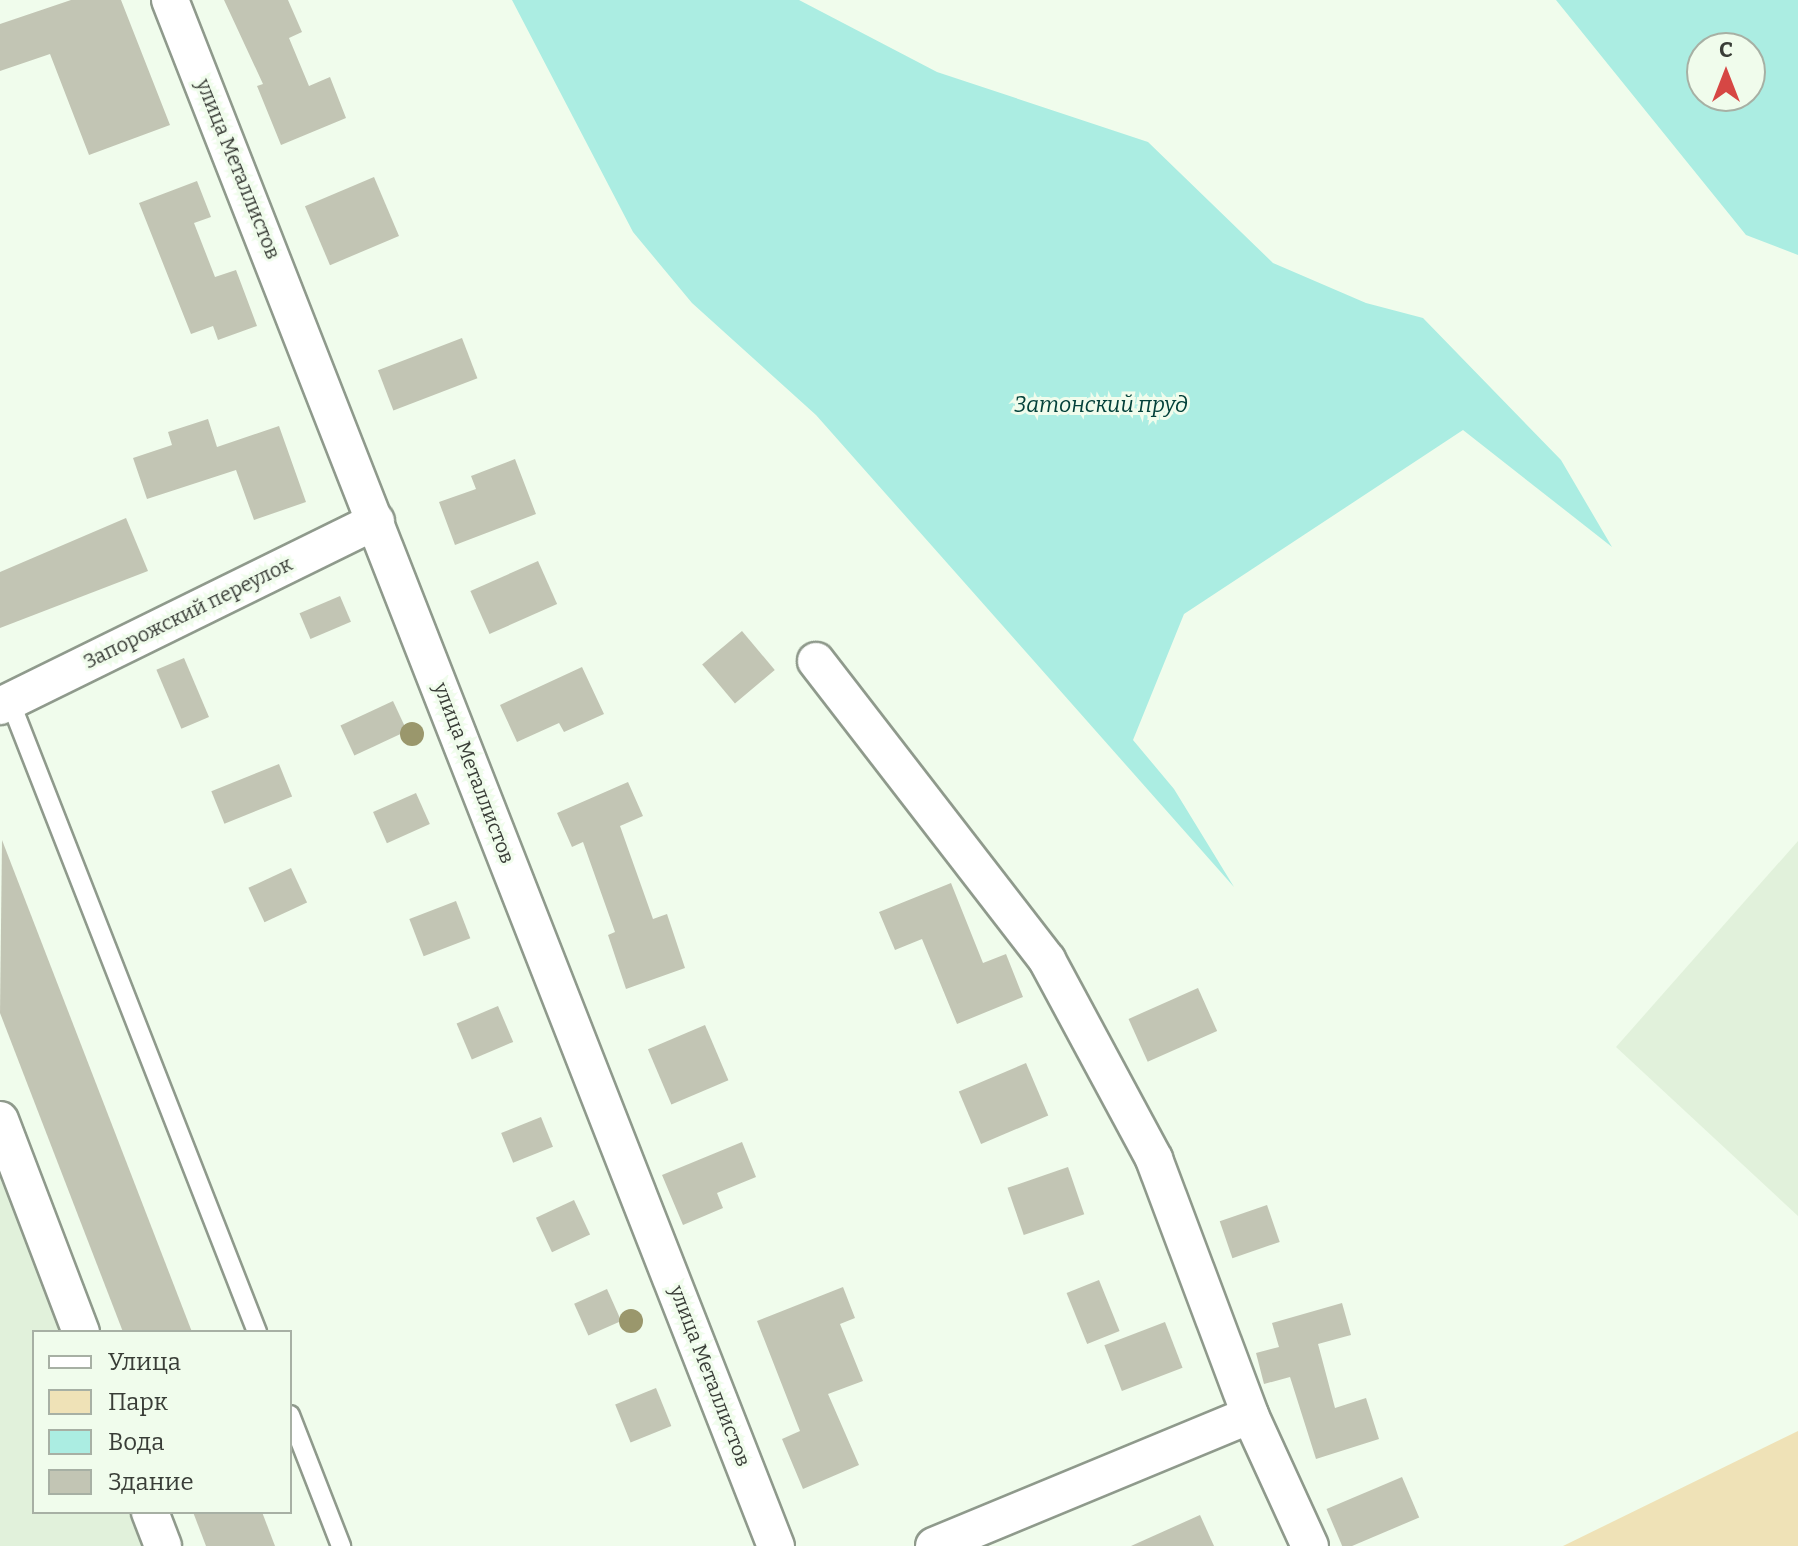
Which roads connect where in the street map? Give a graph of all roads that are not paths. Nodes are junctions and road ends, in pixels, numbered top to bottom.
1 (170, 0) edge
2 (376, 521) junction
3 (816, 661) dead end
4 (5, 703) edge
5 (0, 1120) edge
6 (80, 1330) edge
7 (256, 1330) edge
8 (1250, 1415) junction
9 (292, 1420) edge
10 (151, 1514) edge
11 (163, 1546) edge
12 (341, 1546) edge
13 (776, 1546) edge
14 (934, 1546) edge
15 (1310, 1546) edge

1 - 2 street, улица Металлистов
2 - 4 street, Запорожский переулок
2 - 13 street, улица Металлистов
3 - 8 street
4 - 7 lane
5 - 6 street
8 - 14 street
8 - 15 street
9 - 12 lane
10 - 11 street

